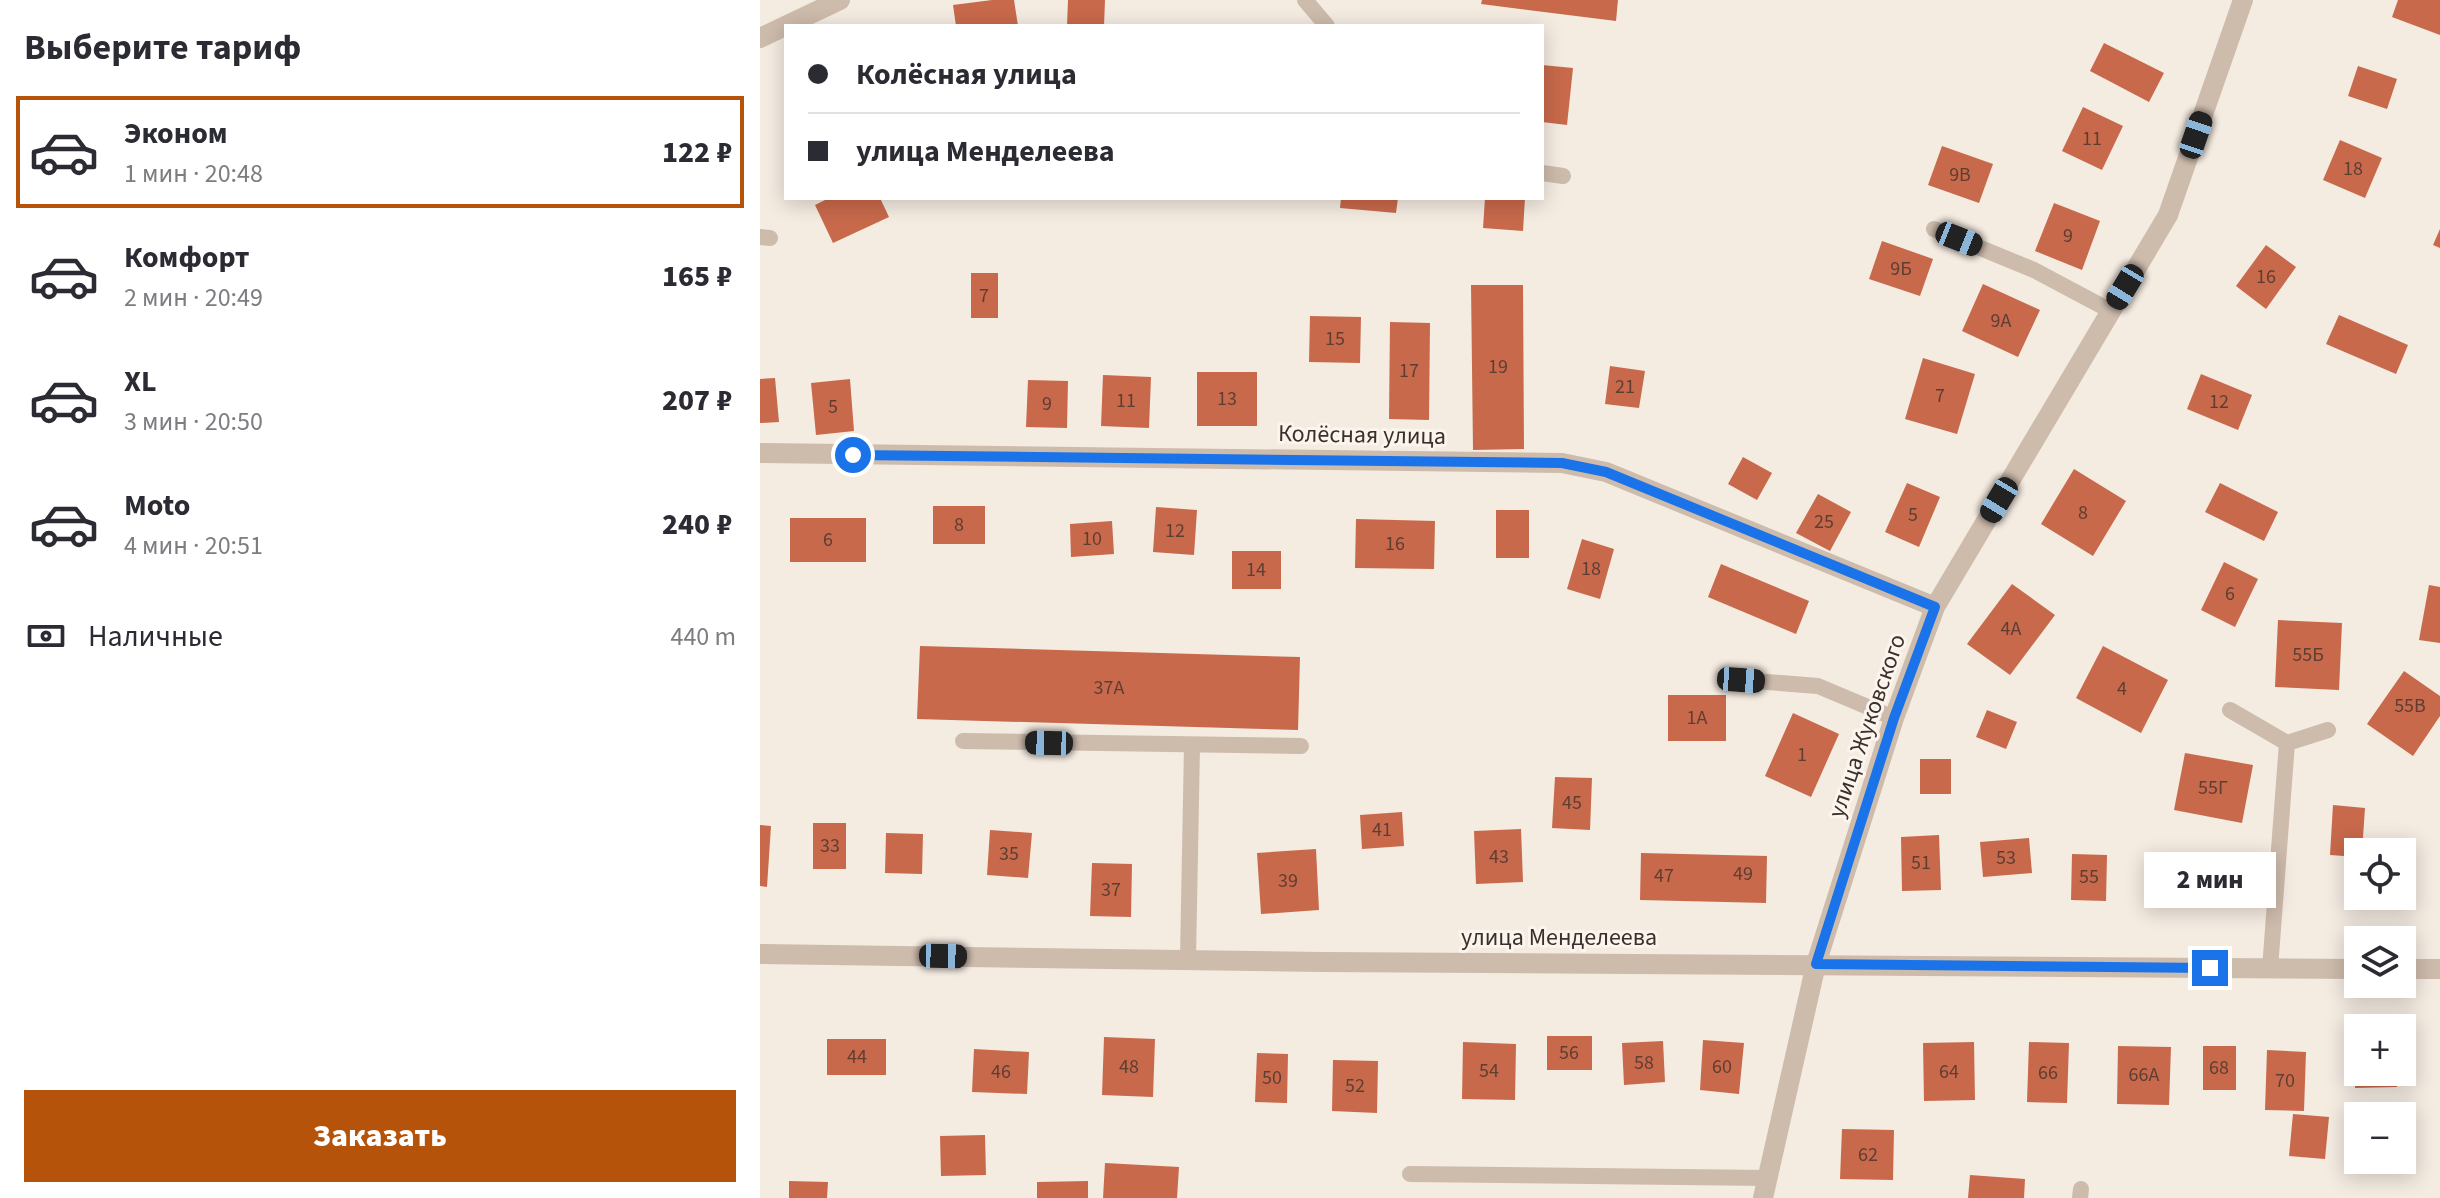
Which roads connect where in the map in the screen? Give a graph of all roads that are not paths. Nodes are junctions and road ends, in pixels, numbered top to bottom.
1 (840, 0) edge
2 (1305, 0) edge
3 (2243, 0) edge
4 (789, 24) edge
5 (1325, 24) edge
6 (784, 27) edge
7 (760, 38) edge
8 (1544, 173) edge
9 (1563, 176) dead end
10 (1934, 229) dead end
11 (2111, 311) junction
12 (760, 453) edge
13 (1935, 607) junction
14 (1741, 680) dead end
15 (2230, 710) dead end
16 (1894, 718) junction
17 (2328, 730) dead end
18 (963, 741) dead end
19 (2287, 743) junction
20 (1192, 746) junction
21 (1301, 746) dead end
22 (760, 954) edge
23 (1188, 959) junction
24 (1816, 964) junction
25 (2270, 969) junction
26 (2344, 969) edge
27 (2416, 969) edge
28 (2440, 969) edge
29 (1410, 1174) dead end
30 (1766, 1188) edge

1 - 4 street
2 - 5 lane
3 - 11 street, улица Жуковского
6 - 7 street
8 - 9 lane
10 - 11 lane
11 - 13 street, улица Жуковского
12 - 13 street, Колёсная улица
13 - 16 street, улица Жуковского
14 - 16 lane
15 - 19 lane
16 - 24 street, улица Жуковского
17 - 19 lane
18 - 20 lane
19 - 25 lane
20 - 21 lane
20 - 23 lane
22 - 23 street, улица Менделеева
23 - 24 street, улица Менделеева
24 - 25 street, улица Менделеева
24 - 30 street, улица Жуковского
25 - 26 street, улица Менделеева
27 - 28 street
29 - 30 lane

